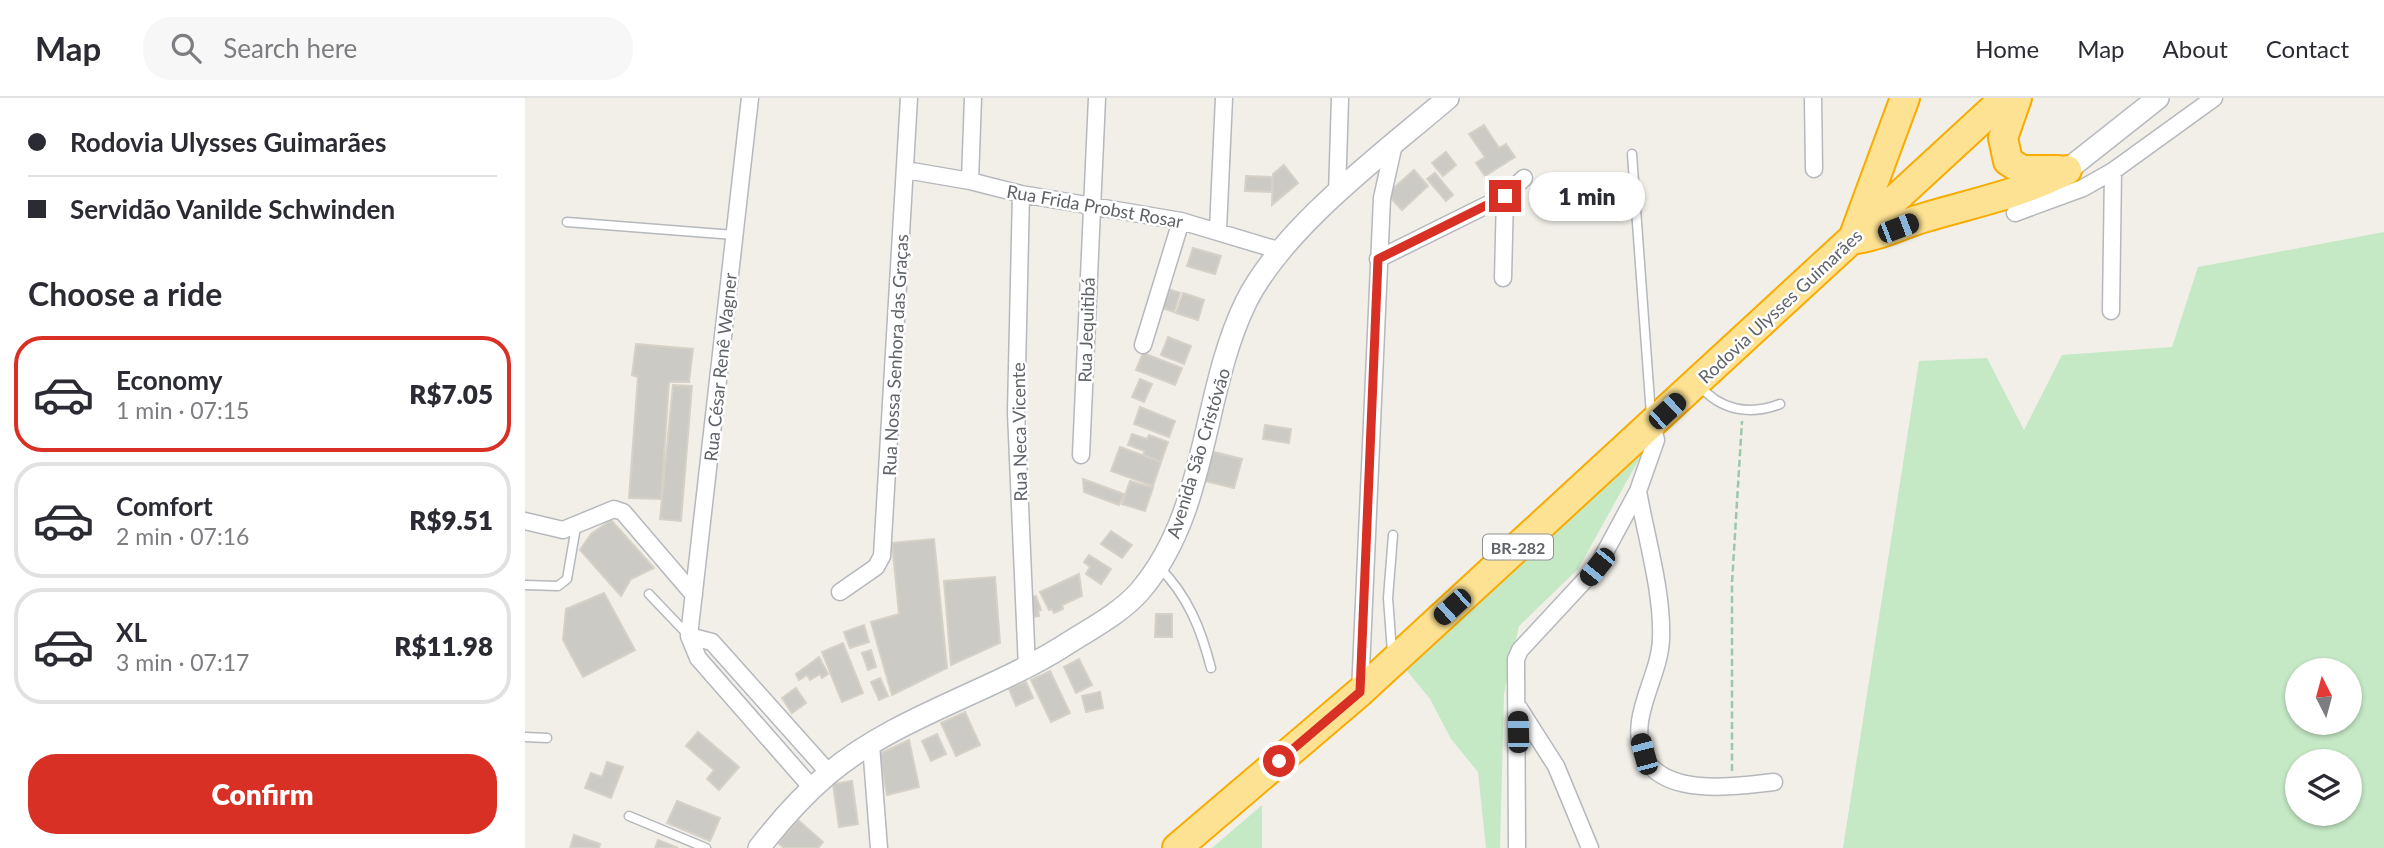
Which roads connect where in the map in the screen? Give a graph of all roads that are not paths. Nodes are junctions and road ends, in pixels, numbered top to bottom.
1 (750, 98) edge
2 (909, 98) edge
3 (974, 98) edge
4 (1097, 98) edge
5 (1224, 98) edge
6 (1340, 98) edge
7 (1448, 98) edge
8 (1812, 98) edge
9 (1905, 98) edge
10 (2005, 98) edge
11 (2017, 98) edge
12 (2158, 98) edge
13 (2214, 98) edge
14 (1394, 144) junction
15 (1632, 154) dead end
16 (1814, 169) dead end
17 (906, 170) junction
18 (2067, 170) junction
19 (2113, 171) junction
20 (1524, 178) dead end
21 (969, 181) junction
22 (1021, 194) junction
23 (1337, 195) junction
24 (1505, 196) junction
25 (1091, 204) junction
26 (2015, 213) dead end
27 (1181, 221) junction
28 (567, 222) dead end
29 (1218, 230) junction
30 (734, 235) junction
31 (1853, 239) junction
32 (1281, 251) junction
33 (1378, 259) junction
34 (1503, 278) dead end
35 (2112, 310) dead end
36 (1143, 345) dead end
37 (1697, 383) junction
38 (1780, 404) dead end
39 (1652, 425) junction
40 (1081, 456) dead end
41 (1638, 491) junction
42 (525, 521) edge
43 (576, 527) junction
44 (1393, 535) dead end
45 (1159, 567) junction
46 (525, 585) edge
47 (840, 593) dead end
48 (649, 594) dead end
49 (694, 595) junction
50 (689, 636) junction
51 (1392, 662) junction
52 (1211, 668) dead end
53 (1027, 669) junction
54 (1360, 692) junction
55 (1518, 706) junction
56 (525, 737) edge
57 (547, 737) dead end
58 (871, 745) junction
59 (829, 773) junction
60 (1774, 782) dead end
61 (812, 788) junction
62 (629, 816) dead end
63 (706, 848) edge
64 (759, 848) edge
65 (879, 848) edge
66 (1177, 848) edge
67 (1517, 848) edge
68 (1590, 848) edge

1 - 30 street, Rua César Renê Wagner
2 - 17 street, Rua Nossa Senhora das Graças
3 - 21 street
4 - 25 street, Rua Jequitibá
5 - 29 street
6 - 23 street
7 - 14 main road, Avenida São Cristóvão
8 - 16 street
9 - 31 highway
10 - 31 highway, Rodovia Ulysses Guimarães / BR-282
11 - 18 highway
12 - 18 main road
13 - 19 street
14 - 23 main road, Avenida São Cristóvão
14 - 33 street
15 - 39 lane
17 - 21 street, Rua Frida Probst Rosar
17 - 47 street, Rua Nossa Senhora das Graças
18 - 31 highway
19 - 26 street
19 - 35 street
20 - 24 street
21 - 22 street, Rua Frida Probst Rosar
22 - 25 street, Rua Frida Probst Rosar
22 - 53 street, Rua Neca Vicente
23 - 32 main road, Avenida São Cristóvão
24 - 33 street
24 - 34 street
25 - 27 street, Rua Frida Probst Rosar
25 - 40 street, Rua Jequitibá
27 - 29 street, Rua Frida Probst Rosar
27 - 36 street
28 - 30 lane
29 - 32 street, Rua Frida Probst Rosar
30 - 49 street, Rua César Renê Wagner
31 - 37 highway, Rodovia Ulysses Guimarães / BR-282
32 - 45 main road, Avenida São Cristóvão
33 - 54 street
37 - 38 lane
37 - 39 highway, Rodovia Ulysses Guimarães / BR-282
39 - 41 street
39 - 51 highway, Rodovia Ulysses Guimarães / BR-282
41 - 55 street
41 - 60 street
42 - 43 street
43 - 46 lane
43 - 49 street
44 - 51 lane
45 - 52 lane
45 - 53 main road, Avenida São Cristóvão
48 - 50 lane
49 - 50 street, Rua César Renê Wagner
50 - 59 street
50 - 61 street
51 - 54 highway, Rodovia Ulysses Guimarães / BR-282
53 - 58 main road, Avenida São Cristóvão
54 - 66 highway, Rodovia Ulysses Guimarães / BR-282
55 - 67 street
55 - 68 street
56 - 57 lane
58 - 59 main road, Avenida São Cristóvão
58 - 65 street
59 - 61 main road, Avenida São Cristóvão
61 - 64 main road, Avenida São Cristóvão
62 - 63 lane

